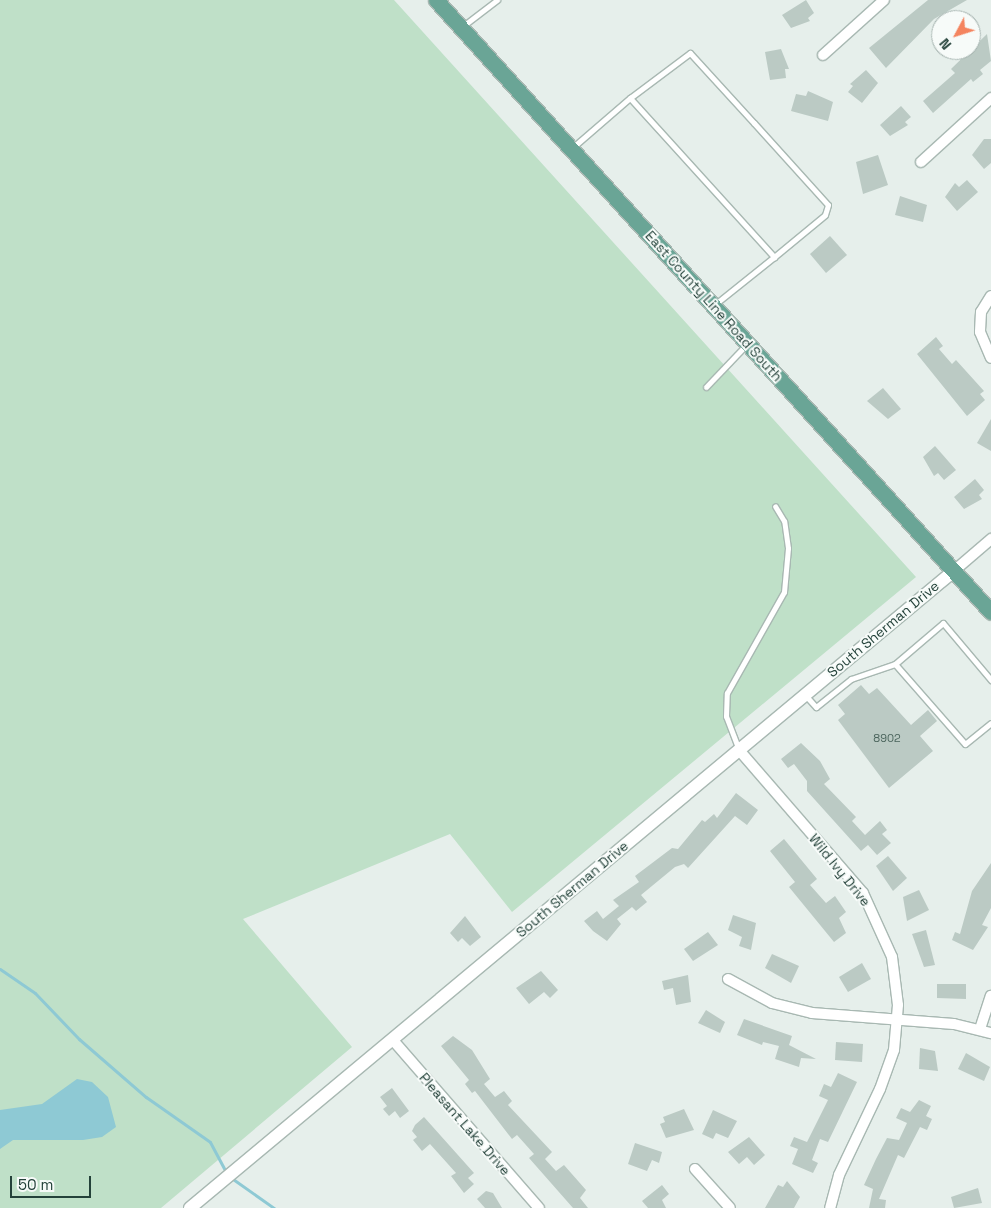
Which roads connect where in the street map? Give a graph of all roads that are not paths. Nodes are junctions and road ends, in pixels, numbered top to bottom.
1 (436, 0) edge
2 (497, 0) edge
3 (884, 0) edge
4 (461, 28) junction
5 (823, 55) dead end
6 (630, 98) junction
7 (991, 98) edge
8 (571, 149) junction
9 (921, 162) dead end
10 (774, 257) junction
11 (991, 296) edge
12 (713, 305) junction
13 (748, 343) junction
14 (991, 358) edge
15 (706, 387) dead end
16 (775, 506) dead end
17 (991, 539) edge
18 (955, 570) junction
19 (991, 612) edge
20 (895, 664) junction
21 (991, 680) edge
22 (804, 695) junction
23 (991, 722) edge
24 (739, 750) junction
25 (728, 979) dead end
26 (991, 996) edge
27 (897, 1020) junction
28 (980, 1029) junction
29 (991, 1033) edge
30 (392, 1039) junction
31 (695, 1169) dead end
32 (190, 1208) edge
33 (539, 1208) edge
34 (730, 1208) edge
35 (830, 1208) edge

1 - 4 main road, East County Line Road South
2 - 4 lane
3 - 5 street
4 - 8 main road, East County Line Road South
6 - 8 lane
6 - 10 lane
6 - 10 lane
7 - 9 street
8 - 12 main road, East County Line Road South
10 - 12 lane
11 - 14 street
12 - 13 main road, East County Line Road South
13 - 15 lane
13 - 18 main road, East County Line Road South
16 - 24 lane
17 - 18 street
18 - 19 main road, East County Line Road South
18 - 22 street, South Sherman Drive
20 - 21 lane
20 - 22 lane
20 - 23 lane
22 - 24 street, South Sherman Drive
24 - 27 street, Wild Ivy Drive
24 - 30 street, South Sherman Drive
25 - 27 street
26 - 28 street
27 - 28 street
27 - 35 street, Wild Ivy Drive
28 - 29 street
30 - 32 street, South Sherman Drive
30 - 33 street, Pleasant Lake Drive
31 - 34 street

